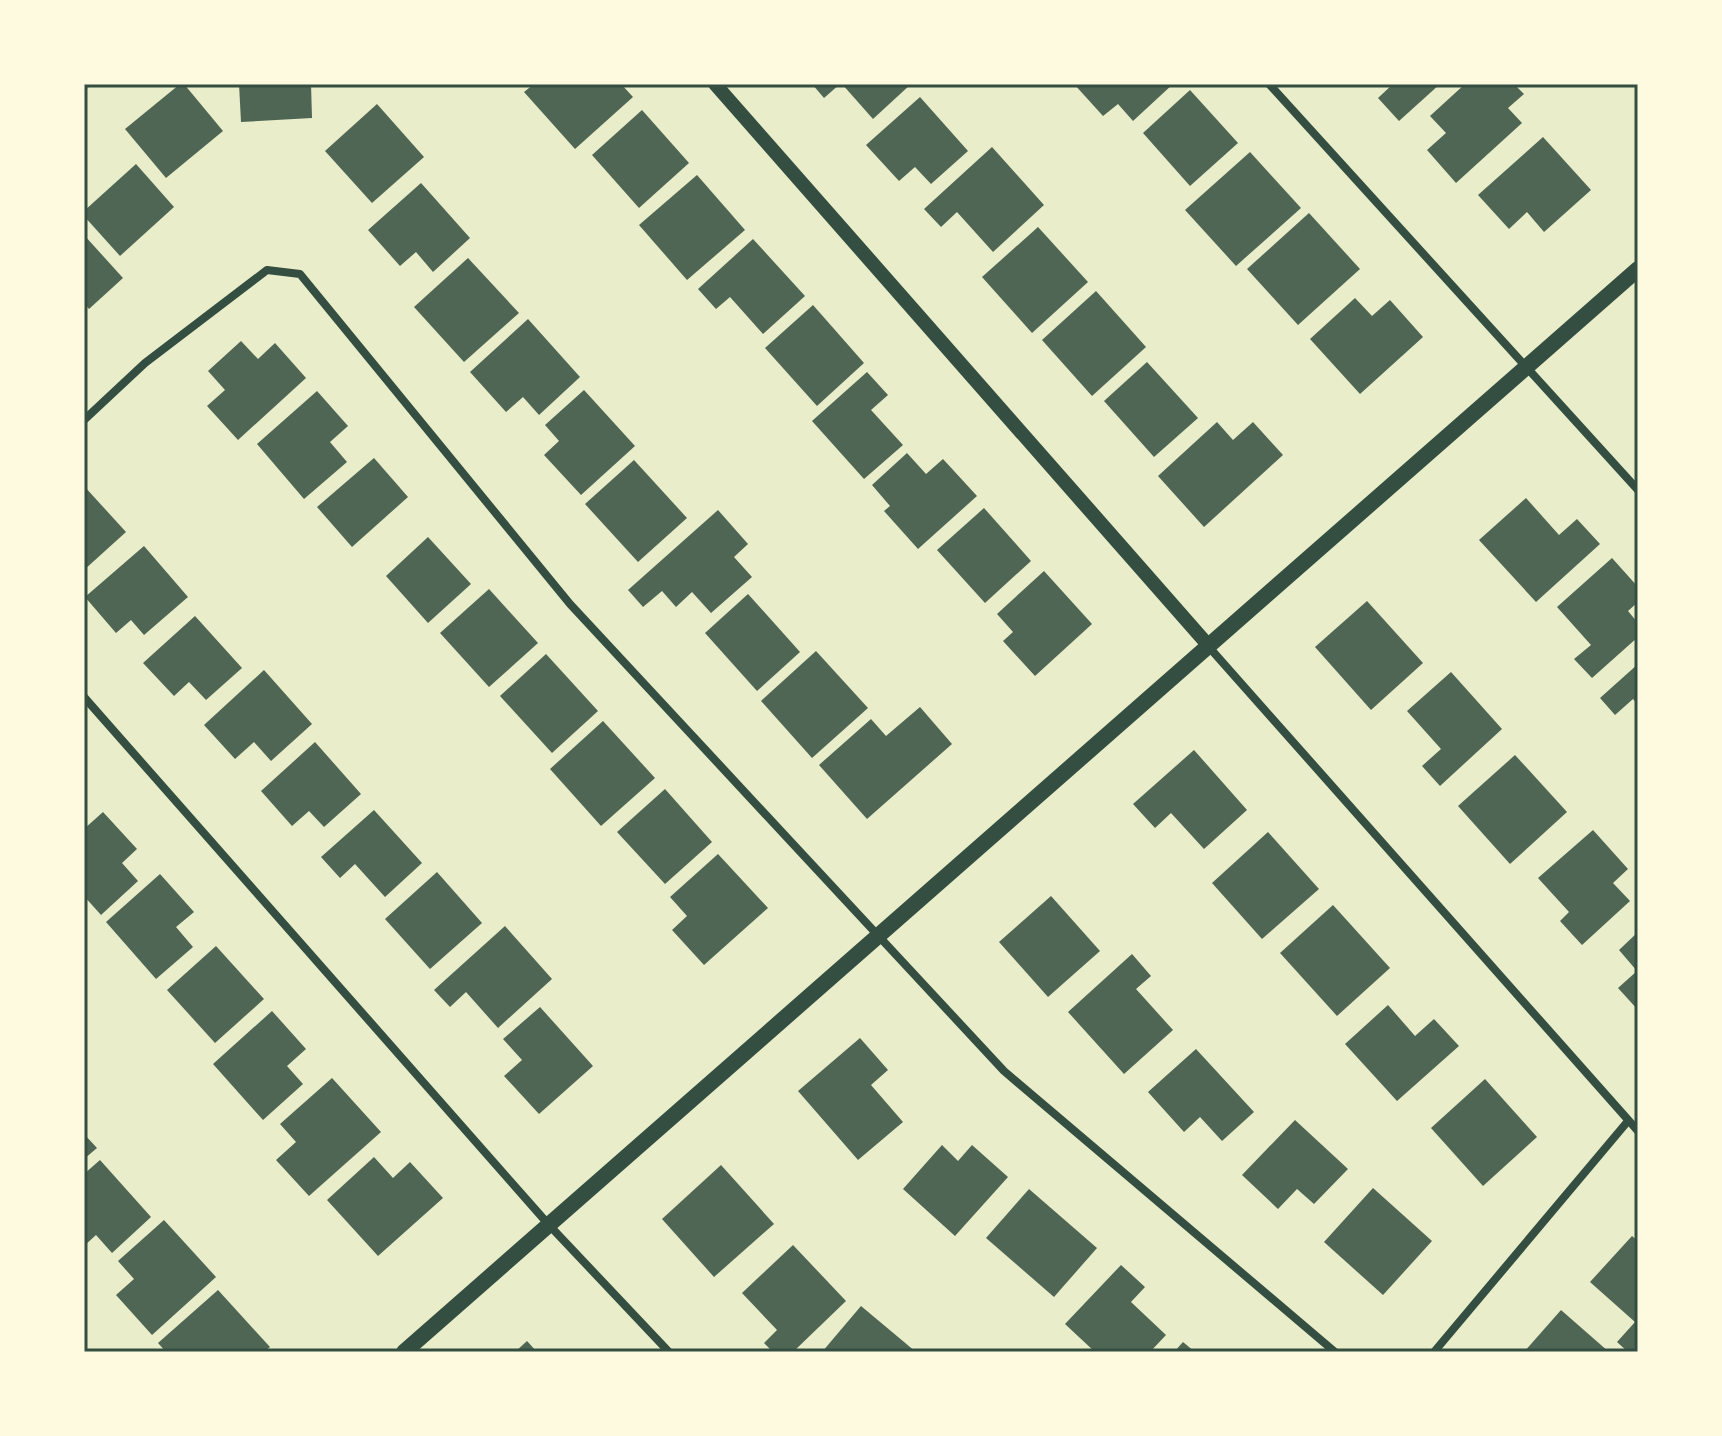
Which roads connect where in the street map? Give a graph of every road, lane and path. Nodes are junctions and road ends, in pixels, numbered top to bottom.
1 (715, 84) edge
2 (1269, 84) edge
3 (1638, 269) edge
4 (1529, 366) junction
5 (84, 420) edge
6 (1638, 490) edge
7 (1208, 645) junction
8 (84, 697) edge
9 (877, 937) junction
10 (1628, 1121) junction
11 (1638, 1131) edge
12 (549, 1225) junction
13 (404, 1352) edge
14 (669, 1352) edge
15 (1335, 1352) edge
16 (1434, 1352) edge

1 - 7 street
2 - 4 street
3 - 4 main road
4 - 6 street
4 - 7 main road
5 - 9 street
7 - 9 main road
7 - 10 street
8 - 12 street
9 - 12 main road
9 - 15 street
10 - 11 street
10 - 16 street
12 - 13 main road
12 - 14 street

